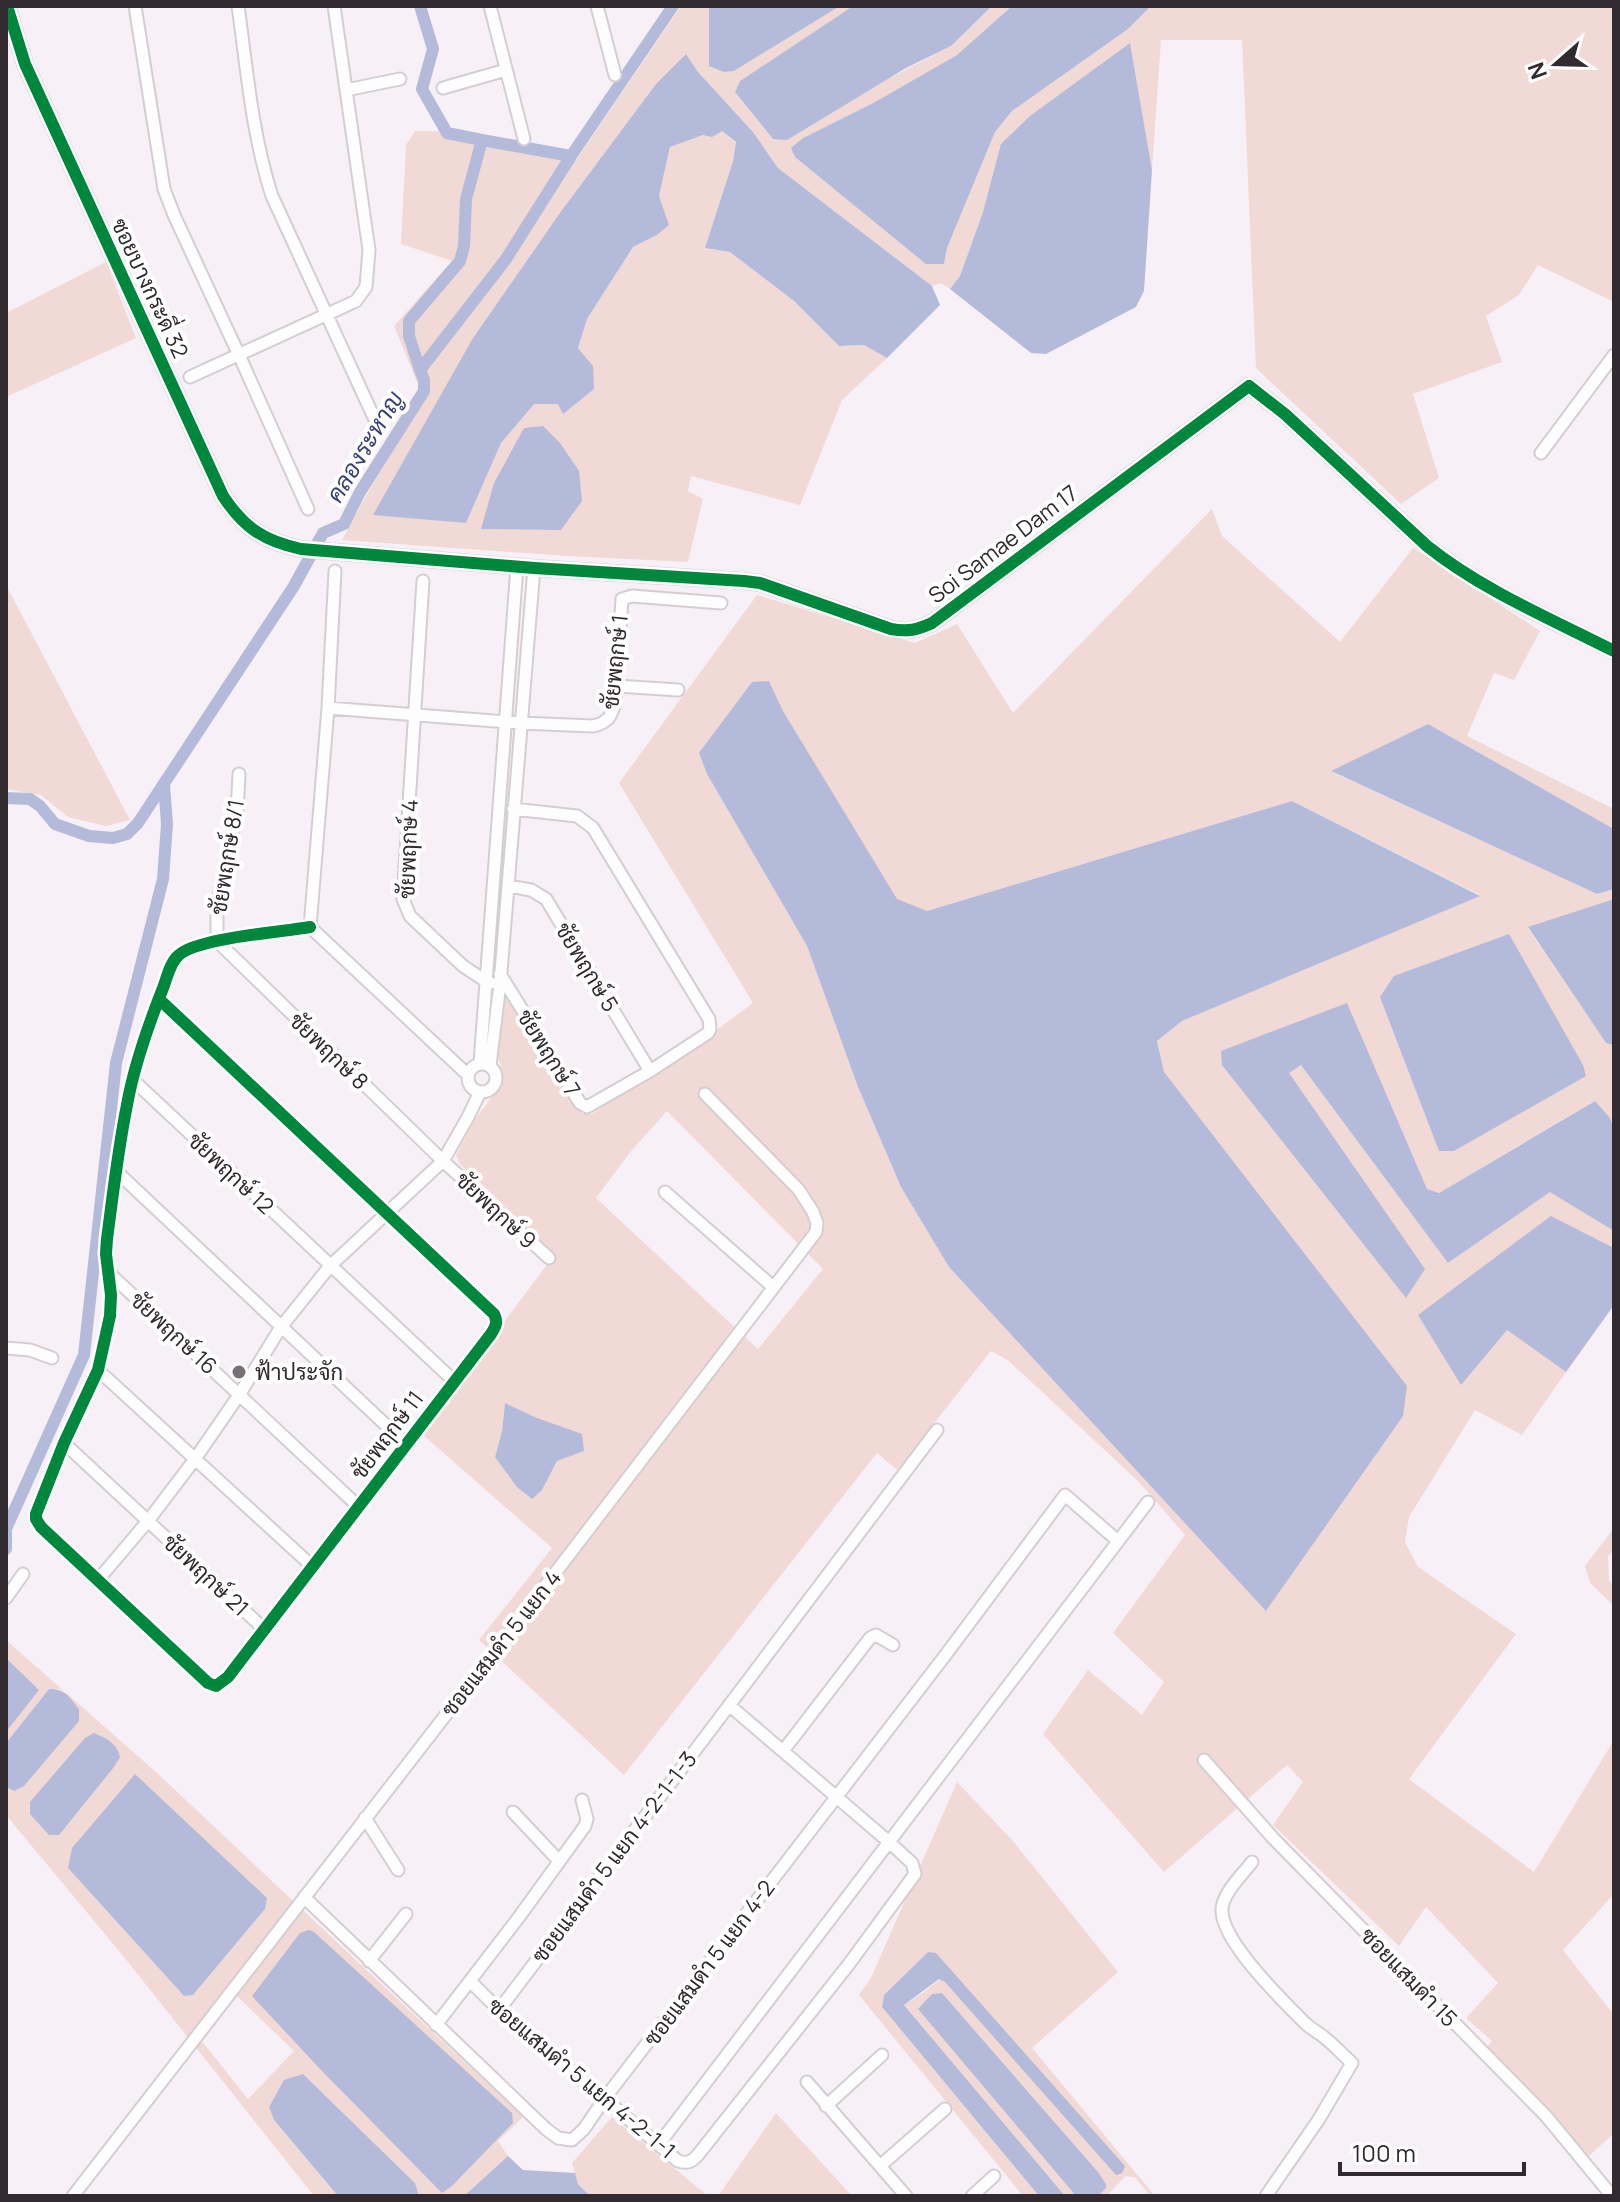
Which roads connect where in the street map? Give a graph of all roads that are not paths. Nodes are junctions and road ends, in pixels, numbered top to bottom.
1 (7, 6) edge
2 (135, 6) edge
3 (238, 6) edge
4 (334, 6) edge
5 (490, 6) edge
6 (597, 6) edge
7 (506, 70) junction
8 (615, 75) dead end
9 (400, 79) dead end
10 (443, 88) dead end
11 (346, 90) junction
12 (524, 139) dead end
13 (327, 314) junction
14 (239, 355) junction
15 (1614, 355) edge
16 (190, 377) dead end
17 (376, 422) dead end
18 (1541, 453) dead end
19 (308, 509) dead end
20 (301, 549) joint
21 (517, 566) junction
22 (534, 568) junction
23 (335, 571) dead end
24 (423, 581) dead end
25 (721, 603) dead end
26 (1614, 651) edge
27 (508, 664) junction
28 (525, 665) junction
29 (617, 686) junction
30 (678, 690) dead end
31 (328, 708) junction
32 (414, 715) junction
33 (505, 722) junction
34 (520, 723) junction
35 (502, 767) junction
36 (516, 769) junction
37 (239, 774) dead end
38 (513, 809) junction
39 (495, 849) junction
40 (510, 850) junction
41 (508, 886) junction
42 (310, 927) junction
43 (217, 941) junction
44 (500, 979) junction
45 (487, 982) junction
46 (159, 999) junction
47 (485, 1064) junction
48 (650, 1071) junction
49 (468, 1075) junction
50 (133, 1080) junction
51 (480, 1092) junction
52 (705, 1094) dead end
53 (443, 1161) junction
54 (116, 1171) junction
55 (665, 1192) dead end
56 (385, 1213) junction
57 (549, 1258) dead end
58 (330, 1266) junction
59 (108, 1272) junction
60 (773, 1287) junction
61 (281, 1327) junction
62 (6, 1348) edge
63 (52, 1358) dead end
64 (98, 1370) junction
65 (454, 1381) junction
66 (239, 1395) junction
67 (937, 1430) dead end
68 (64, 1443) junction
69 (406, 1444) junction
70 (195, 1459) junction
71 (1148, 1502) dead end
72 (358, 1506) junction
73 (148, 1521) junction
74 (1118, 1541) junction
75 (313, 1567) junction
76 (23, 1574) dead end
77 (98, 1580) junction
78 (6, 1598) edge
79 (264, 1629) junction
80 (893, 1645) dead end
81 (729, 1705) junction
82 (783, 1751) junction
83 (1204, 1760) dead end
84 (836, 1797) junction
85 (582, 1800) dead end
86 (513, 1812) dead end
87 (365, 1818) junction
88 (889, 1842) junction
89 (559, 1861) junction
90 (1252, 1862) dead end
91 (398, 1870) dead end
92 (304, 1897) junction
93 (406, 1914) dead end
94 (369, 1961) junction
95 (470, 1981) junction
96 (499, 2010) junction
97 (436, 2025) junction
98 (882, 2055) dead end
99 (807, 2082) dead end
100 (605, 2098) junction
101 (826, 2106) junction
102 (945, 2109) dead end
103 (659, 2144) junction
104 (880, 2166) junction
105 (994, 2176) dead end
106 (73, 2196) edge
107 (906, 2196) edge
108 (972, 2196) edge
109 (1266, 2196) edge
110 (1612, 2196) edge

1 - 20 street, ซอยบางกระดี่ 32
2 - 14 street
3 - 13 street
4 - 11 street
5 - 7 street
6 - 8 street
7 - 10 street
7 - 12 street
9 - 11 street
11 - 13 street
13 - 14 street
13 - 17 street
14 - 16 street
14 - 19 street
15 - 18 street
20 - 21 street, Soi Samae Dam 17
21 - 22 street, Soi Samae Dam 17
21 - 27 street
22 - 26 street, Soi Samae Dam 17
22 - 28 street
23 - 31 street
24 - 32 street
25 - 29 street, ชัยพฤกษ์ 1
27 - 28 street
27 - 33 street
28 - 34 street
29 - 30 street
29 - 34 street, ชัยพฤกษ์ 1
31 - 32 street, ชัยพฤกษ์ 1
31 - 42 street
32 - 33 street, ชัยพฤกษ์ 1
32 - 45 street, ชัยพฤกษ์ 4
33 - 34 street, ชัยพฤกษ์ 1
33 - 35 street
34 - 36 street
35 - 36 street
35 - 39 street
36 - 38 street
37 - 43 street, ชัยพฤกษ์ 8/1
38 - 40 street
38 - 48 street
39 - 40 street
39 - 45 street
40 - 41 street
41 - 44 street
41 - 48 street, ชัยพฤกษ์ 5
42 - 43 street
42 - 49 street
43 - 46 street
43 - 53 street, ชัยพฤกษ์ 8
44 - 45 street, ชัยพฤกษ์ 4
44 - 47 street
44 - 48 street, ชัยพฤกษ์ 7
45 - 47 street
46 - 50 street
46 - 56 street, ชัยพฤกษ์ 11
47 - 49 street
47 - 51 street
49 - 51 street
50 - 54 street
50 - 58 street, ชัยพฤกษ์ 12
51 - 53 street
52 - 60 street, ซอยแสมดำ 5 แยก 4
53 - 56 street
53 - 57 street, ชัยพฤกษ์ 9
54 - 59 street
54 - 61 street
55 - 60 street
56 - 58 street
56 - 65 street, ชัยพฤกษ์ 11
58 - 61 street
58 - 65 street, ชัยพฤกษ์ 12
59 - 64 street
59 - 66 street, ชัยพฤกษ์ 16
60 - 87 street, ซอยแสมดำ 5 แยก 4
61 - 66 street
61 - 69 street
62 - 63 street
64 - 68 street
64 - 70 street
65 - 69 street, ชัยพฤกษ์ 11
66 - 70 street
66 - 72 street, ชัยพฤกษ์ 16
67 - 81 street, ซอยแสมดำ 5 แยก 4-2-1-1-3
68 - 73 street, ชัยพฤกษ์ 21
68 - 77 street
69 - 72 street, ชัยพฤกษ์ 11
70 - 73 street
70 - 75 street
71 - 74 street
72 - 75 street, ชัยพฤกษ์ 11
73 - 77 street
73 - 79 street, ชัยพฤกษ์ 21
74 - 84 street, ซอยแสมดำ 5 แยก 4-2
74 - 88 street
75 - 79 street, ชัยพฤกษ์ 11
76 - 78 street
77 - 79 street, ชัยพฤกษ์ 11
80 - 82 street
81 - 82 street
81 - 96 street, ซอยแสมดำ 5 แยก 4-2-1-1-3
82 - 84 street
83 - 110 street, ซอยแสมดำ 15
84 - 88 street
84 - 100 street, ซอยแสมดำ 5 แยก 4-2
85 - 89 street
86 - 89 street
87 - 91 street
87 - 92 street, ซอยแสมดำ 5 แยก 4
88 - 103 street
88 - 103 street, ซอยแสมดำ 5 แยก 4-2-1-1
89 - 95 street
90 - 109 street
92 - 94 street, ซอยแสมดำ 5 แยก 4-2
92 - 106 street, ซอยแสมดำ 5 แยก 4
93 - 94 street
94 - 97 street, ซอยแสมดำ 5 แยก 4-2
95 - 96 street, ซอยแสมดำ 5 แยก 4-2-1-1
95 - 97 street
96 - 100 street, ซอยแสมดำ 5 แยก 4-2-1-1
97 - 100 street, ซอยแสมดำ 5 แยก 4-2
98 - 101 street
99 - 101 street
100 - 103 street, ซอยแสมดำ 5 แยก 4-2-1-1
101 - 104 street
102 - 104 street
104 - 107 street
105 - 108 street

